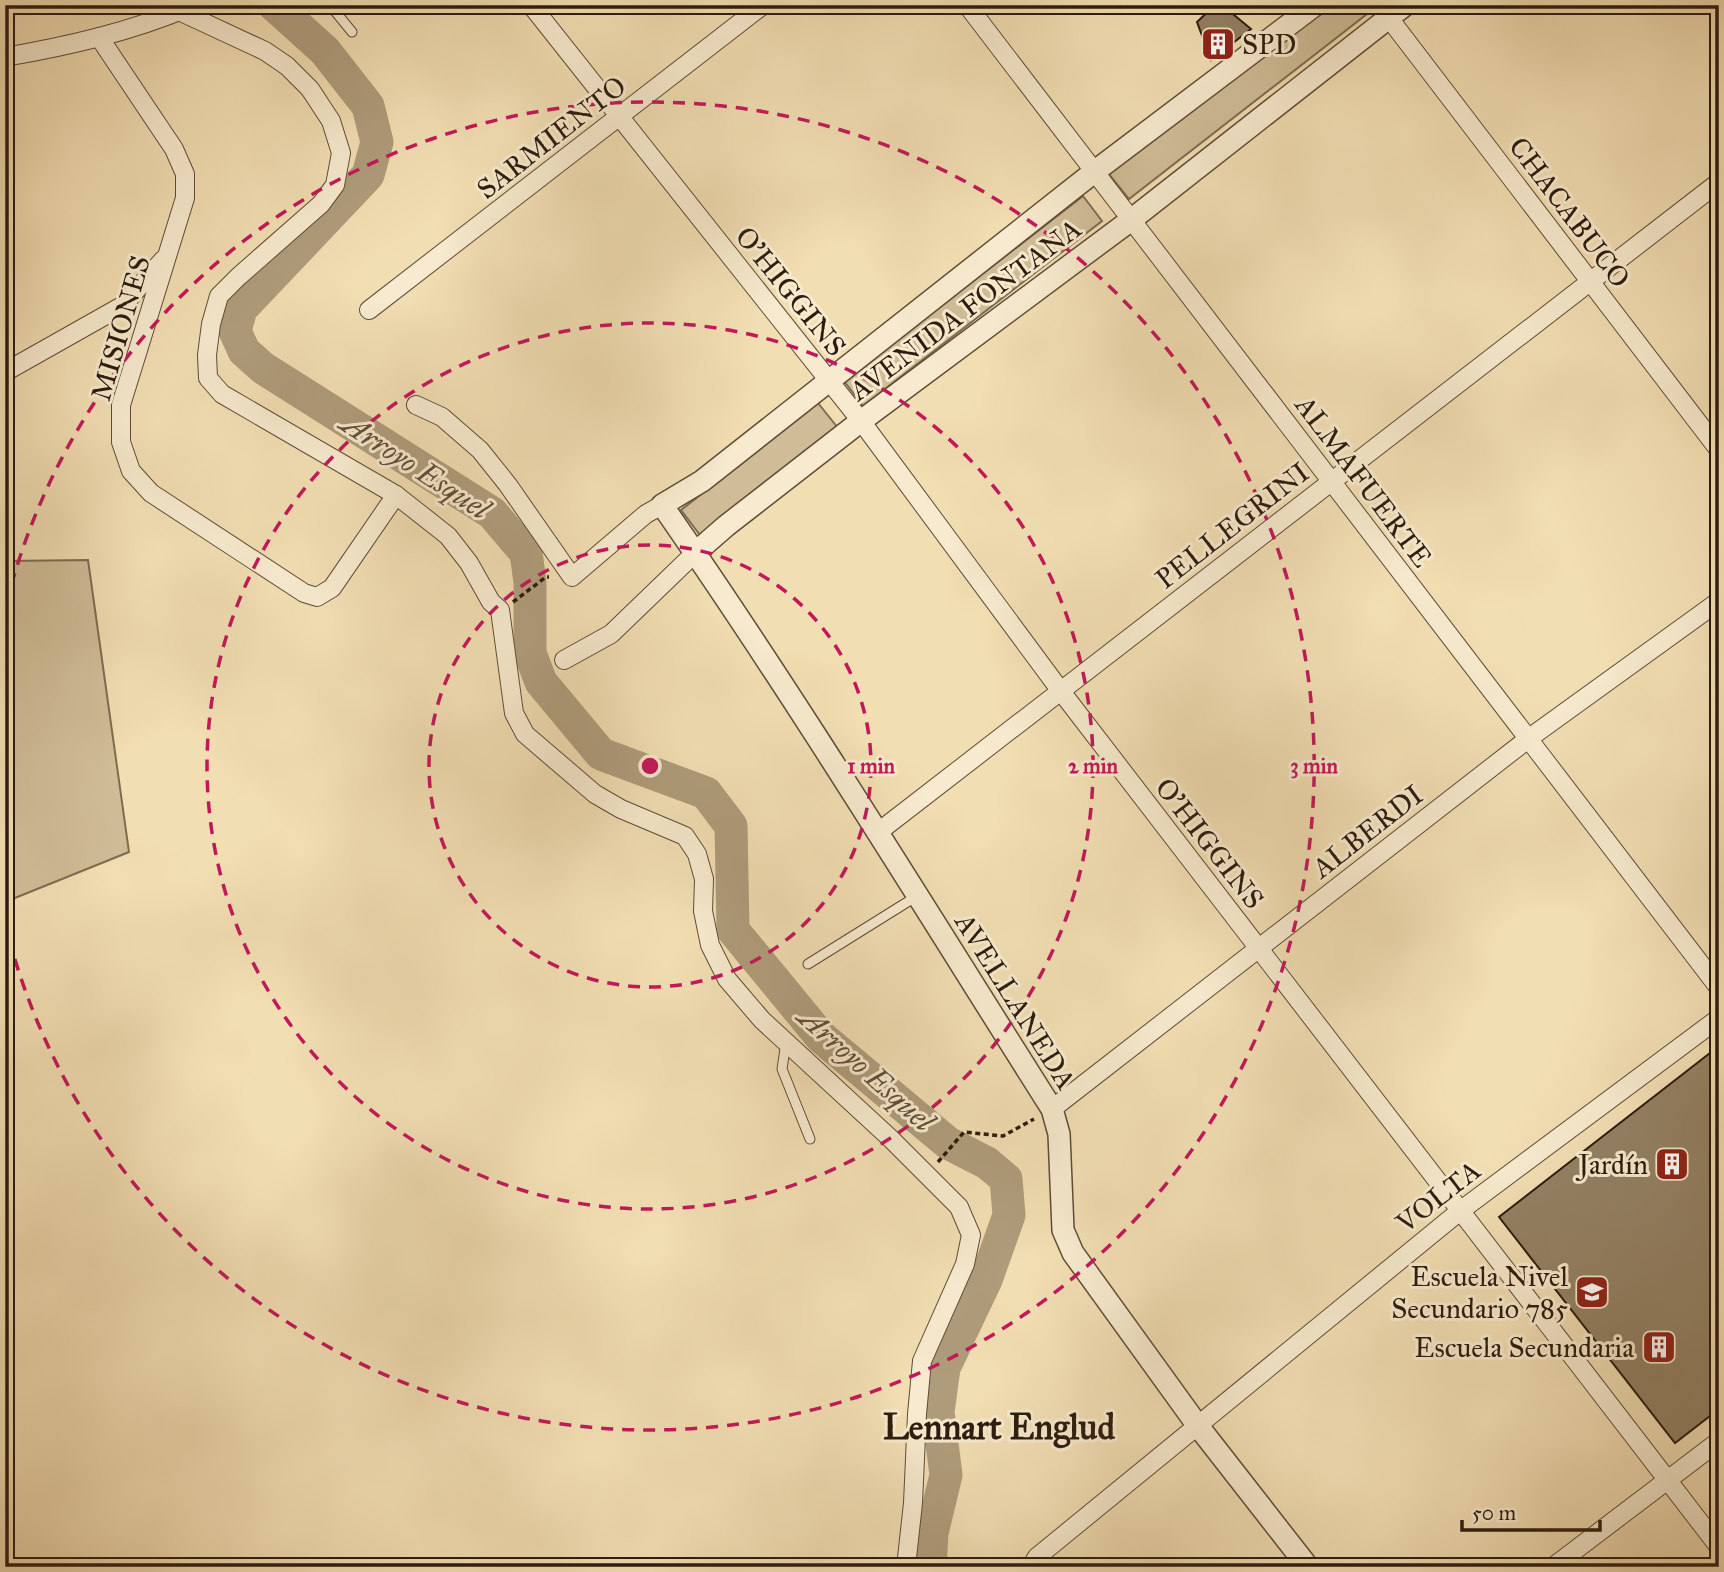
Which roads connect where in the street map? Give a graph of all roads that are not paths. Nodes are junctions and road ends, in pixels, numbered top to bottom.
1 (330, 5) edge
2 (531, 5) edge
3 (763, 5) edge
4 (967, 5) edge
5 (1315, 5) edge
6 (182, 7) edge
7 (1390, 9) edge
8 (352, 32) dead end
9 (99, 37) junction
10 (5, 57) edge
11 (619, 118) junction
12 (1094, 172) junction
13 (1719, 182) edge
14 (1131, 220) junction
15 (168, 254) junction
16 (1590, 282) junction
17 (369, 310) dead end
18 (5, 372) edge
19 (830, 382) junction
20 (416, 405) dead end
21 (862, 421) junction
22 (1719, 450) edge
23 (1331, 481) junction
24 (396, 495) junction
25 (662, 505) junction
26 (695, 553) junction
27 (1719, 601) edge
28 (564, 660) dead end
29 (1060, 690) junction
30 (1528, 739) junction
31 (877, 833) junction
32 (917, 896) junction
33 (1259, 949) junction
34 (808, 964) dead end
35 (1719, 988) edge
36 (1719, 1018) edge
37 (786, 1042) junction
38 (1052, 1109) junction
39 (810, 1139) dead end
40 (1460, 1211) junction
41 (1198, 1426) junction
42 (1719, 1441) edge
43 (1667, 1481) junction
44 (1719, 1547) edge
45 (1034, 1562) edge
46 (906, 1567) edge
47 (1308, 1567) edge
48 (1553, 1567) edge

1 - 8 lane
2 - 11 street, O'HIGGINS
3 - 11 street, SARMIENTO
4 - 12 street, ALMAFUERTE
5 - 12 street, AVENIDA FONTANA
6 - 9 street
6 - 24 street
7 - 14 street, AVENIDA FONTANA
7 - 16 street, CHACABUCO
9 - 10 street
9 - 15 street, MISIONES
11 - 17 street, SARMIENTO
11 - 19 street, O'HIGGINS
12 - 14 street, ALMAFUERTE
12 - 19 street, AVENIDA FONTANA
13 - 16 street, PELLEGRINI
14 - 21 street, AVENIDA FONTANA
14 - 23 street, ALMAFUERTE
15 - 18 street
15 - 24 street, MISIONES
16 - 22 street, CHACABUCO
16 - 23 street, PELLEGRINI
19 - 21 street, O'HIGGINS
19 - 25 street, AVENIDA FONTANA
20 - 25 street, AVENIDA FONTANA
21 - 26 street, AVENIDA FONTANA
21 - 29 street, O'HIGGINS
23 - 29 street, PELLEGRINI
23 - 30 street, ALMAFUERTE
24 - 37 street
25 - 26 street, AVELLANEDA
26 - 28 street, AVENIDA FONTANA
26 - 31 street, AVELLANEDA
27 - 30 street, ALBERDI
29 - 31 street, PELLEGRINI
29 - 33 street, O'HIGGINS
30 - 33 street, ALBERDI
30 - 35 street, ALMAFUERTE
31 - 32 street, AVELLANEDA
32 - 34 lane
32 - 38 street, AVELLANEDA
33 - 38 street, ALBERDI
33 - 40 street, O'HIGGINS
36 - 40 street, VOLTA
37 - 39 lane
37 - 46 street
38 - 41 street, AVELLANEDA
40 - 41 street, VOLTA
40 - 43 street, O'HIGGINS
41 - 45 street, VOLTA
41 - 47 street, AVELLANEDA
42 - 43 street
43 - 44 street, O'HIGGINS
43 - 48 street

